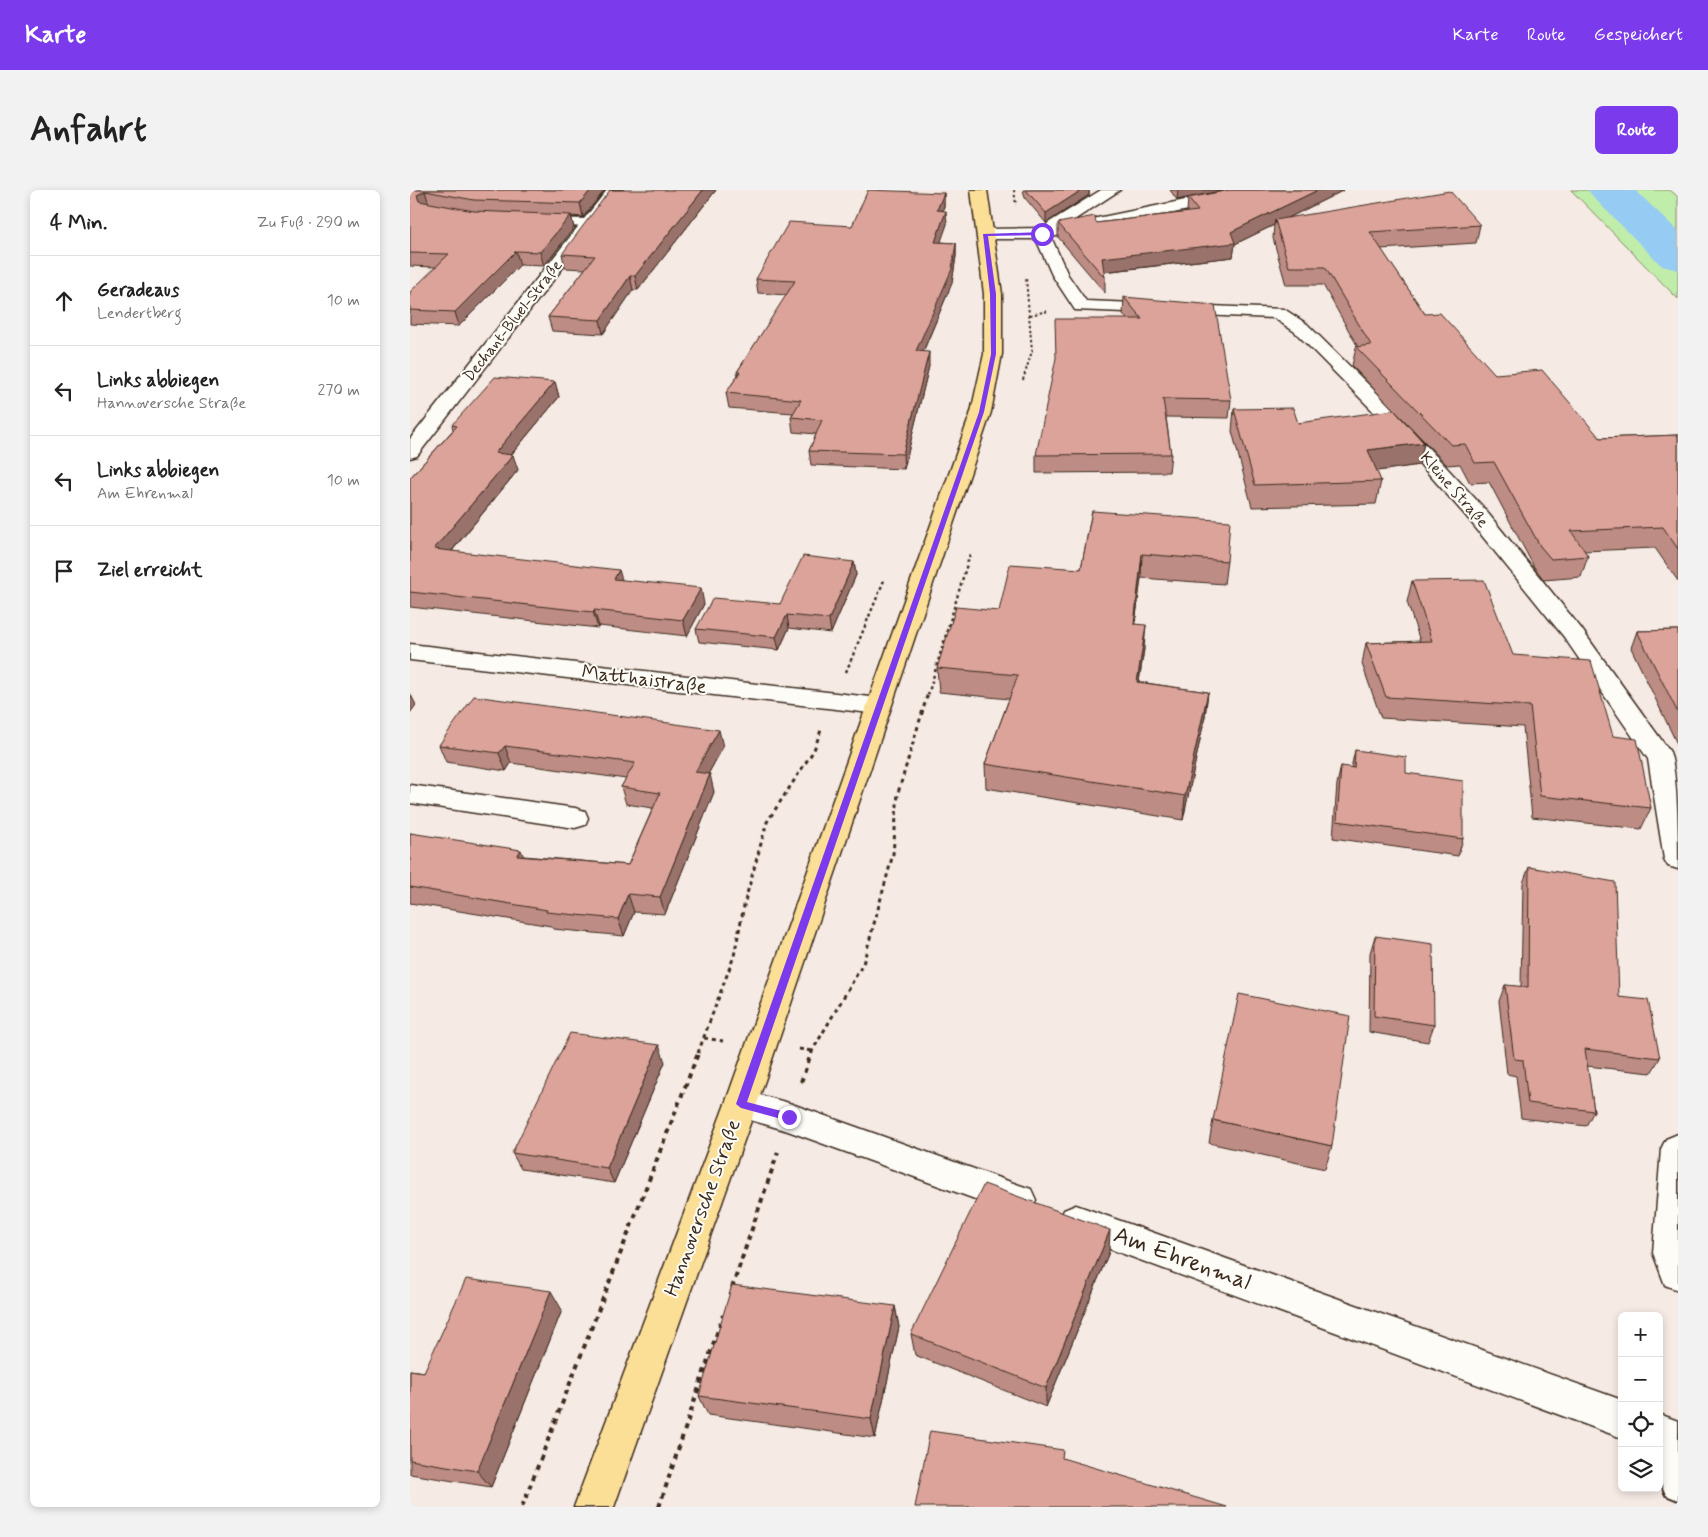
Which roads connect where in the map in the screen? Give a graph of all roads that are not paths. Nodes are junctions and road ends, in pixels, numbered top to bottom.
1 (615, 190) edge
2 (979, 190) edge
3 (1112, 190) edge
4 (1250, 190) edge
5 (521, 221) edge
6 (591, 223) junction
7 (986, 234) junction
8 (1042, 234) junction
9 (410, 452) edge
10 (410, 652) edge
11 (879, 706) junction
12 (410, 794) edge
13 (575, 818) dead end
14 (1675, 826) edge
15 (1678, 859) edge
16 (741, 1104) junction
17 (1678, 1149) edge
18 (1678, 1273) edge
19 (1618, 1418) edge
20 (1666, 1435) edge
21 (1678, 1483) edge
22 (594, 1507) edge

1 - 6 street, Dechant-Bluel-Straße
2 - 7 main road, Hannoversche Straße
3 - 8 street
4 - 8 street
5 - 6 lane
6 - 9 street, Dechant-Bluel-Straße
7 - 8 street
7 - 11 main road, Hannoversche Straße
8 - 14 street, Kleine Straße
10 - 11 street, Matthaistraße
11 - 16 main road, Hannoversche Straße
12 - 13 street
14 - 15 street, Kleine Straße
16 - 19 street, Am Ehrenmal
16 - 22 main road, Hannoversche Straße
17 - 18 street
20 - 21 lane

